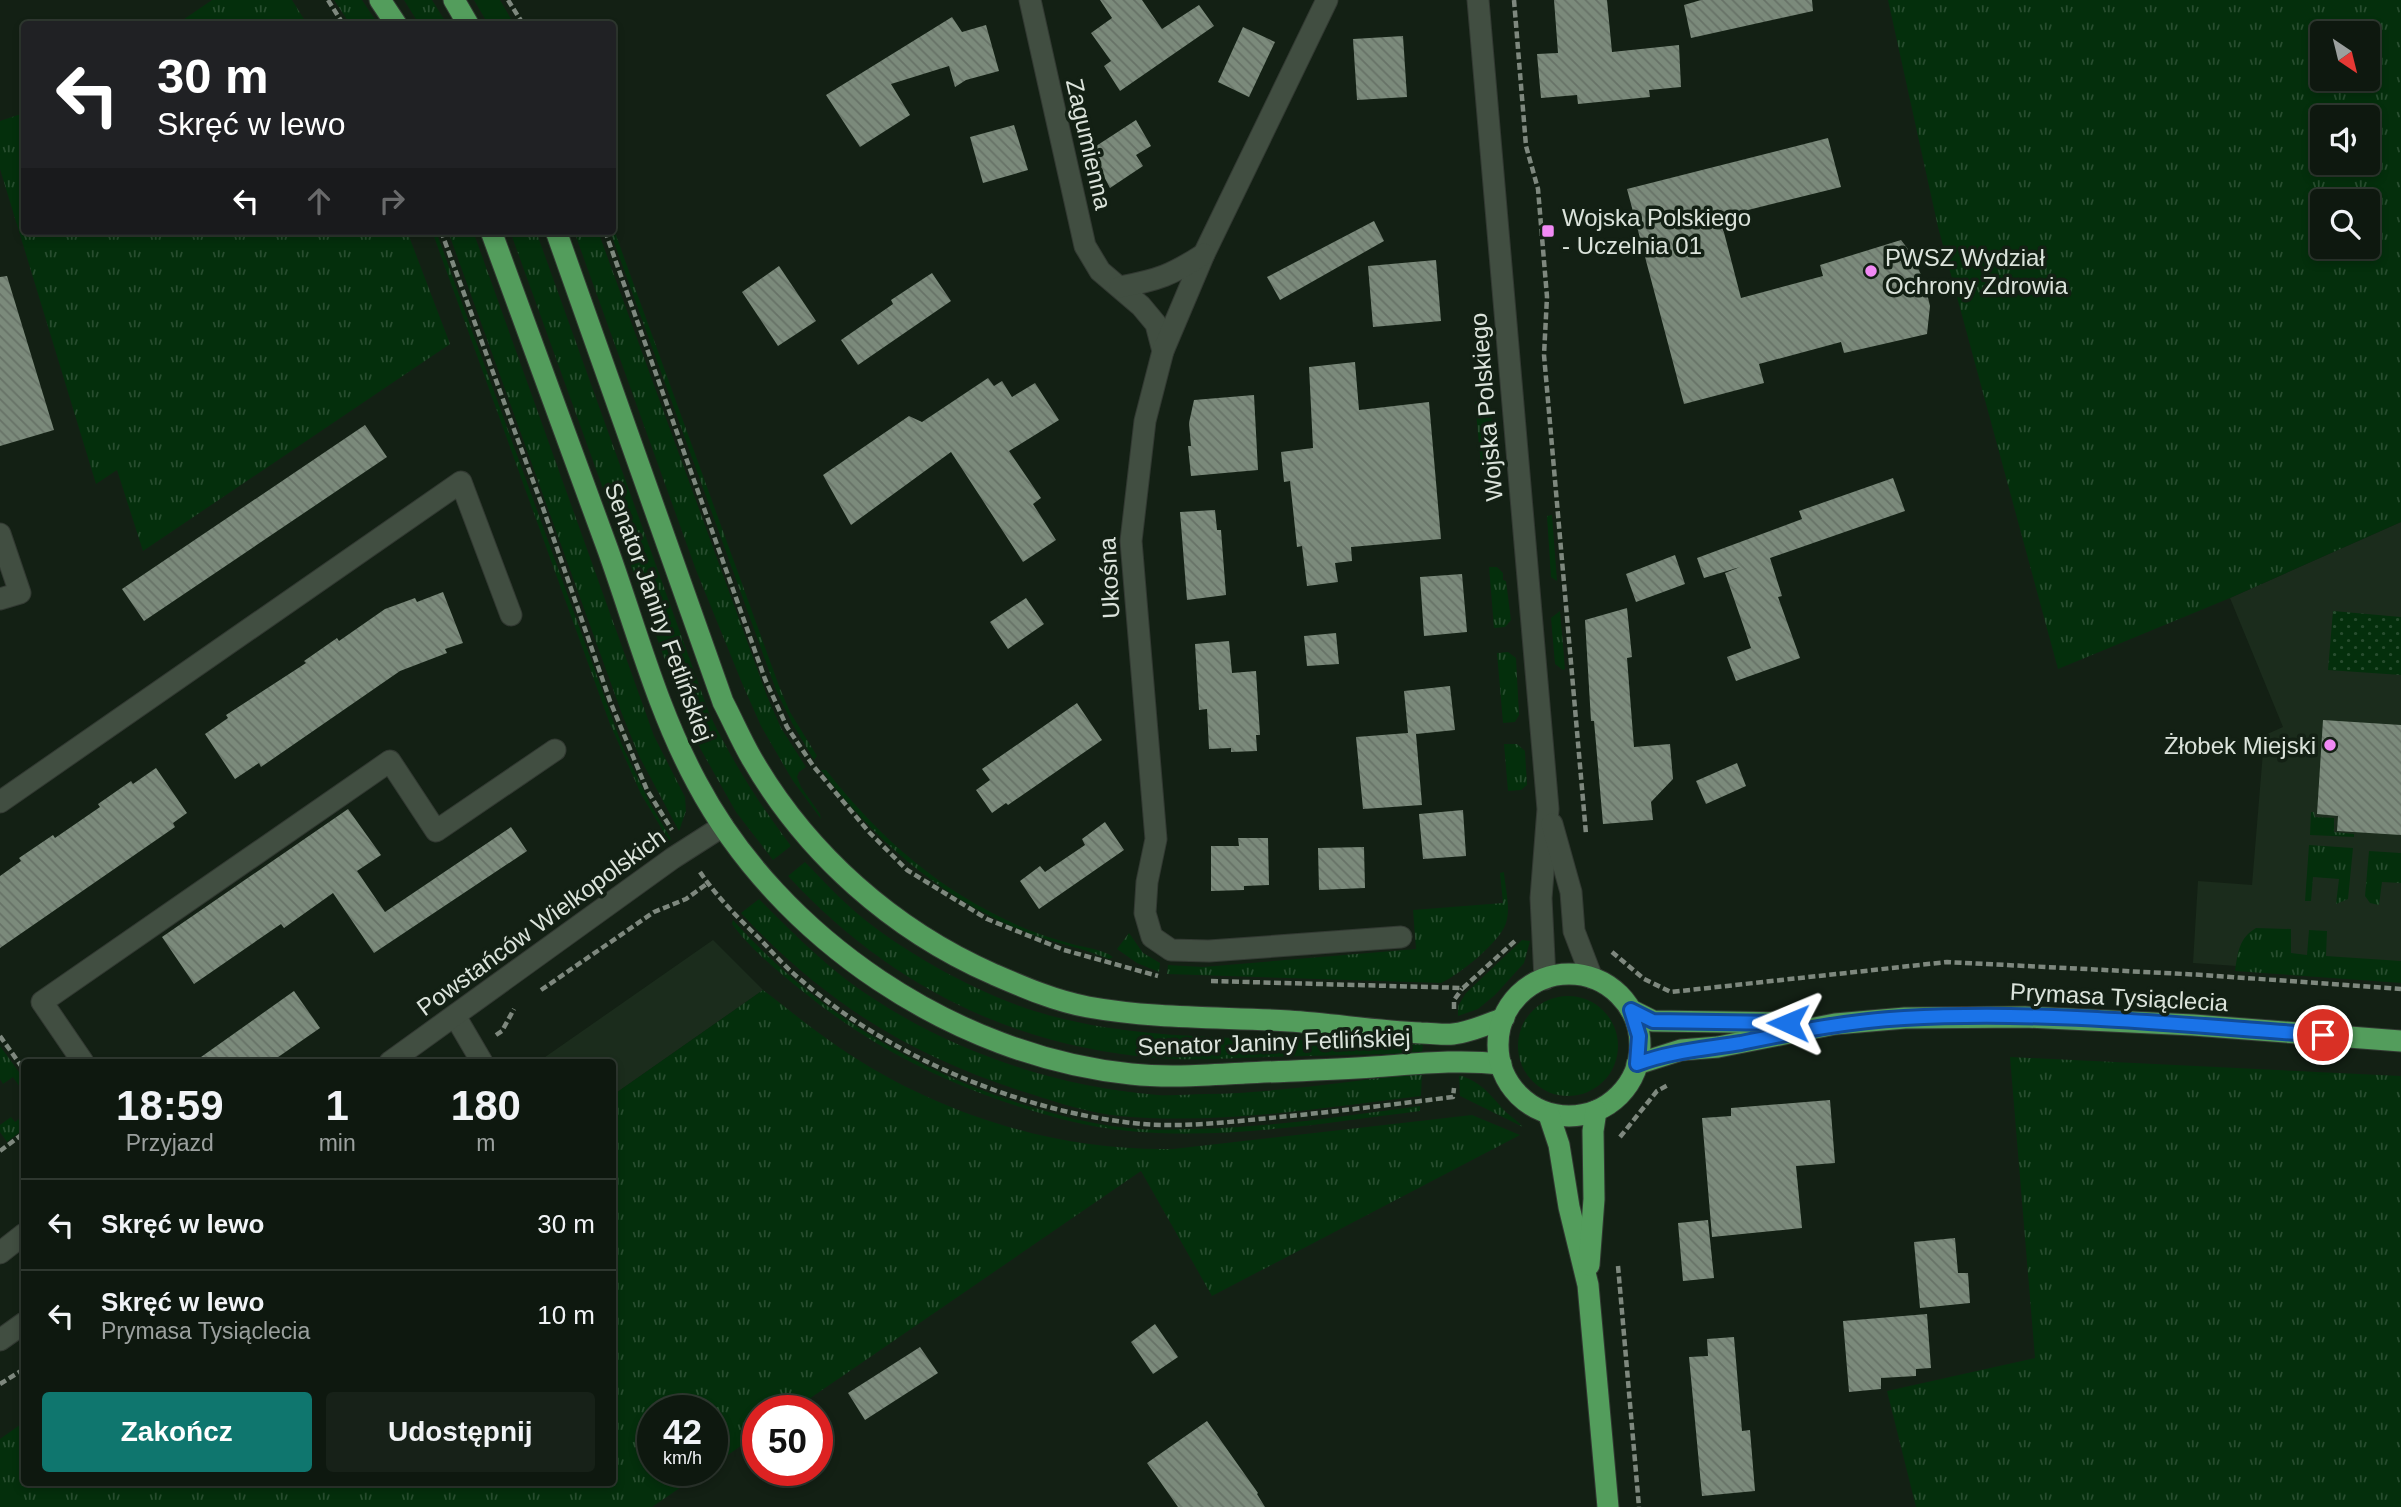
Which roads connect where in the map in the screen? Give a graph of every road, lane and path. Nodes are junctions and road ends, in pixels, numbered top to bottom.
1 (328, 0) edge
2 (380, 0) edge
3 (454, 0) edge
4 (508, 0) edge
5 (1030, 0) edge
6 (1327, 0) edge
7 (1478, 0) edge
8 (1514, 0) edge
9 (341, 21) edge
10 (394, 21) edge
11 (466, 21) edge
12 (521, 21) edge
13 (442, 235) edge
14 (492, 235) edge
15 (557, 235) edge
16 (606, 235) edge
17 (1204, 254) junction
18 (1120, 287) junction
19 (1163, 351) junction
20 (0, 534) edge
21 (0, 599) edge
22 (510, 615) dead end
23 (555, 750) dead end
24 (0, 802) edge
25 (1548, 809) junction
26 (723, 826) junction
27 (1586, 840) dead end
28 (685, 850) junction
29 (708, 883) junction
30 (1574, 931) junction
31 (1544, 934) junction
32 (1401, 937) dead end
33 (1592, 978) junction
34 (1545, 979) junction
35 (1169, 980) dead end
36 (1211, 981) dead end
37 (1462, 988) junction
38 (2401, 989) edge
39 (535, 995) dead end
40 (523, 1002) dead end
41 (1631, 1010) junction
42 (455, 1016) junction
43 (1504, 1018) junction
44 (1835, 1024) junction
45 (1454, 1034) junction
46 (0, 1036) edge
47 (2401, 1041) edge
48 (1681, 1051) junction
49 (478, 1056) edge
50 (81, 1059) edge
51 (394, 1059) edge
52 (1454, 1062) junction
53 (1501, 1064) junction
54 (1637, 1064) junction
55 (21, 1066) edge
56 (1596, 1111) junction
57 (1549, 1115) junction
58 (21, 1135) edge
59 (1618, 1139) dead end
60 (0, 1151) edge
61 (21, 1236) edge
62 (0, 1252) edge
63 (1617, 1260) dead end
64 (1588, 1285) junction
65 (21, 1325) edge
66 (0, 1340) edge
67 (21, 1371) edge
68 (0, 1384) edge
69 (1608, 1507) edge
70 (1639, 1507) edge

1 - 9 path
2 - 10 main road
3 - 11 main road
4 - 12 path
5 - 18 street, Zagumienna
6 - 17 street, Ukośna
7 - 25 street, Wojska Polskiego
8 - 27 path
13 - 28 path
14 - 26 main road, Senator Janiny Fetlińskiej
15 - 45 main road, Senator Janiny Fetlińskiej
16 - 35 path
17 - 18 street
17 - 19 street, Ukośna
18 - 19 street, Zagumienna
19 - 32 street, Ukośna
20 - 21 street
22 - 24 street
23 - 50 street
25 - 30 street, Wojska Polskiego
25 - 31 street, Wojska Polskiego
26 - 28 street, Powstańców Wielkopolskich
26 - 52 main road, Senator Janiny Fetlińskiej
28 - 29 path
28 - 42 street, Powstańców Wielkopolskich
29 - 39 path
29 - 52 path
30 - 33 street, Wojska Polskiego
30 - 38 path
31 - 34 street, Wojska Polskiego
31 - 37 path
33 - 34 main road
33 - 41 main road
34 - 43 main road
36 - 37 path
37 - 45 path
40 - 49 path
41 - 44 main road, Prymasa Tysiąclecia
41 - 54 main road
42 - 49 street
42 - 51 street, Powstańców Wielkopolskich
43 - 45 main road, Senator Janiny Fetlińskiej
43 - 53 main road
44 - 47 main road, Prymasa Tysiąclecia
44 - 48 main road, Prymasa Tysiąclecia
46 - 55 path
48 - 54 main road, Prymasa Tysiąclecia
48 - 59 path
52 - 53 main road, Senator Janiny Fetlińskiej
53 - 57 main road
54 - 56 main road
56 - 57 main road
56 - 64 main road
57 - 64 main road
58 - 60 path
61 - 62 street
63 - 70 path
64 - 69 main road
65 - 66 street
67 - 68 path

